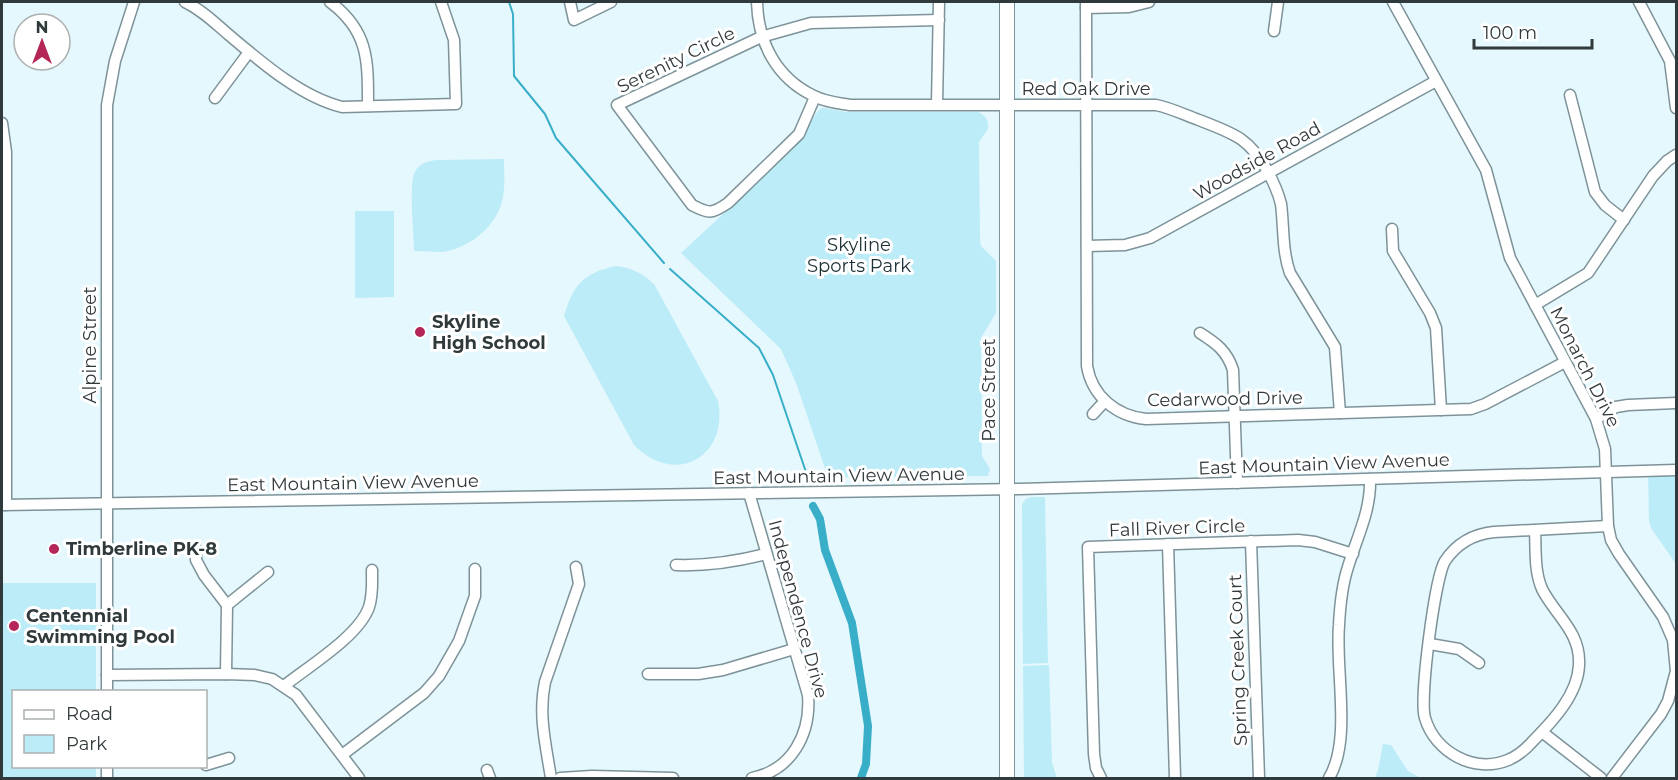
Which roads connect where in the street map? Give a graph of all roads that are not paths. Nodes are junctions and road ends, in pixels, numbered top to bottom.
1 (134, 2) edge
2 (186, 2) edge
3 (330, 2) edge
4 (441, 2) edge
5 (570, 2) edge
6 (611, 2) edge
7 (757, 2) edge
8 (939, 2) edge
9 (1007, 2) edge
10 (1149, 2) edge
11 (1278, 2) edge
12 (1393, 2) edge
13 (1639, 2) edge
14 (1086, 5) edge
15 (939, 20) junction
16 (1274, 31) dead end
17 (761, 37) junction
18 (249, 52) junction
19 (1436, 81) junction
20 (1570, 95) dead end
21 (815, 97) junction
22 (215, 98) dead end
23 (937, 105) junction
24 (1007, 105) junction
25 (1085, 105) junction
26 (368, 106) junction
27 (1677, 108) edge
28 (2, 123) edge
29 (1677, 154) edge
30 (1269, 173) junction
31 (1624, 220) junction
32 (1392, 229) dead end
33 (1087, 246) junction
34 (1535, 305) junction
35 (1200, 333) dead end
36 (1565, 362) junction
37 (1105, 401) junction
38 (1677, 403) edge
39 (1441, 410) junction
40 (1340, 413) junction
41 (1093, 414) dead end
42 (1235, 416) junction
43 (1596, 419) junction
44 (1677, 470) edge
45 (1606, 472) junction
46 (1370, 479) junction
47 (1238, 483) junction
48 (1007, 490) junction
49 (749, 493) junction
50 (107, 503) junction
51 (4, 505) edge
52 (1608, 526) junction
53 (1536, 530) junction
54 (1251, 541) junction
55 (1168, 544) junction
56 (196, 549) dead end
57 (766, 554) junction
58 (1353, 554) junction
59 (676, 565) dead end
60 (576, 567) dead end
61 (475, 569) dead end
62 (372, 570) dead end
63 (268, 572) dead end
64 (226, 605) junction
65 (1430, 644) junction
66 (794, 649) junction
67 (1479, 663) dead end
68 (226, 674) junction
69 (648, 674) dead end
70 (107, 675) junction
71 (284, 686) junction
72 (107, 690) edge
73 (1542, 732) junction
74 (342, 755) junction
75 (229, 758) dead end
76 (207, 765) edge
77 (359, 778) edge
78 (551, 778) edge
79 (560, 778) edge
80 (673, 778) edge
81 (752, 778) edge
82 (1007, 778) edge
83 (1101, 778) edge
84 (1175, 778) edge
85 (1259, 778) edge
86 (1329, 778) edge
87 (1601, 778) edge
88 (1612, 778) edge

1 - 50 street, Alpine Street
2 - 18 street
3 - 26 street
4 - 26 street
5 - 6 street
7 - 17 street, Red Oak Drive
8 - 15 street
9 - 24 main road, Pace Street
10 - 14 street
11 - 16 street
12 - 19 street, Monarch Drive
13 - 27 street
14 - 25 street, Cedarwood Drive
15 - 17 street
15 - 23 street
17 - 21 street, Red Oak Drive
17 - 21 street, Serenity Circle
18 - 22 street
18 - 26 street
19 - 30 street, Woodside Road
19 - 34 street, Monarch Drive
20 - 31 street
21 - 23 street, Red Oak Drive
23 - 24 street, Red Oak Drive
24 - 25 street, Red Oak Drive
24 - 48 main road, Pace Street
25 - 30 street, Red Oak Drive
25 - 33 street, Cedarwood Drive
28 - 51 street
29 - 31 street
30 - 33 street, Woodside Road
30 - 40 street, Red Oak Drive
31 - 34 street
32 - 39 street
33 - 37 street, Cedarwood Drive
34 - 36 street, Monarch Drive
35 - 42 street
36 - 39 street, Cedarwood Drive
36 - 43 street, Monarch Drive
37 - 41 street
37 - 42 street, Cedarwood Drive
38 - 43 street
39 - 40 street, Cedarwood Drive
40 - 42 street, Cedarwood Drive
42 - 47 street
43 - 45 street, Monarch Drive
44 - 45 street, East Mountain View Avenue
45 - 46 street, East Mountain View Avenue
45 - 52 street, Monarch Drive
46 - 47 street, East Mountain View Avenue
46 - 58 street
47 - 48 street, East Mountain View Avenue
48 - 49 street, East Mountain View Avenue
48 - 82 main road, Pace Street
49 - 50 street, East Mountain View Avenue
49 - 57 street, Independence Drive
50 - 51 street, East Mountain View Avenue
50 - 70 street, Alpine Street
52 - 53 street
52 - 88 street, Monarch Drive
53 - 65 street
53 - 73 street
54 - 55 street, Fall River Circle
54 - 58 street, Fall River Circle
54 - 85 street, Spring Creek Court
55 - 83 street, Fall River Circle
55 - 84 street
56 - 64 street
57 - 59 street
57 - 66 street, Independence Drive
58 - 86 street
60 - 78 street
61 - 74 street
62 - 71 street
63 - 64 street
64 - 68 street
65 - 67 street
65 - 73 street
66 - 69 street
66 - 81 street, Independence Drive
68 - 70 street
68 - 71 street
70 - 72 street, Alpine Street
71 - 74 street
73 - 87 street
74 - 77 street
75 - 76 street
79 - 80 street

